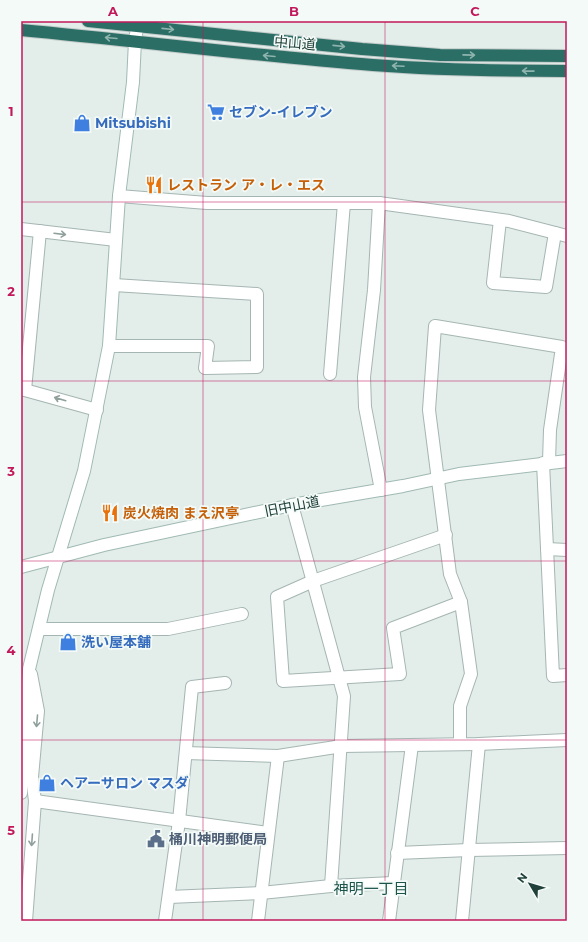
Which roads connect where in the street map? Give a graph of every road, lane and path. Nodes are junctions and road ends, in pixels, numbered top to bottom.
1 (88, 21) edge
2 (138, 24) edge
3 (21, 30) edge
4 (135, 41) junction
5 (567, 56) edge
6 (567, 71) edge
7 (119, 196) junction
8 (344, 203) junction
9 (379, 203) junction
10 (500, 220) junction
11 (21, 229) edge
12 (40, 231) junction
13 (561, 234) edge
14 (116, 240) junction
15 (114, 285) junction
16 (109, 346) junction
17 (330, 374) dead end
18 (23, 389) edge
19 (97, 410) junction
20 (567, 461) edge
21 (546, 462) junction
22 (439, 478) junction
23 (381, 490) junction
24 (292, 505) junction
25 (446, 535) junction
26 (547, 550) junction
27 (567, 550) edge
28 (57, 559) junction
29 (21, 567) edge
30 (313, 581) junction
31 (461, 602) junction
32 (242, 614) dead end
33 (39, 629) junction
34 (30, 669) junction
35 (567, 675) edge
36 (338, 676) junction
37 (225, 684) dead end
38 (21, 689) edge
39 (567, 740) edge
40 (460, 744) junction
41 (479, 744) junction
42 (412, 745) junction
43 (342, 746) junction
44 (186, 753) junction
45 (278, 756) junction
46 (21, 793) edge
47 (35, 801) junction
48 (179, 821) junction
49 (268, 833) junction
50 (567, 848) edge
51 (469, 850) junction
52 (397, 853) junction
53 (393, 883) junction
54 (331, 886) junction
55 (261, 893) junction
56 (169, 898) junction
57 (26, 921) edge
58 (165, 921) edge
59 (258, 921) edge
60 (389, 921) edge
61 (462, 921) edge

1 - 2 highway, 中山道
2 - 4 street
2 -> 5 highway, 中山道
4 -> 3 highway, 中山道
6 -> 4 highway, 中山道
4 - 7 street
7 - 8 street
7 - 14 street
8 - 9 street
8 - 17 street
9 - 10 street
9 - 23 street
10 - 13 street
10 - 13 street
11 - 12 street
12 -> 14 street
12 - 18 street
14 - 15 street
15 - 16 street
15 - 16 street
16 - 19 street
19 -> 18 street
19 - 28 street
20 - 21 street, 旧中山道
21 - 22 street, 旧中山道
21 - 22 street
21 - 26 street
22 - 23 street, 旧中山道
22 - 25 street
23 - 24 street, 旧中山道
24 - 28 street, 旧中山道
24 - 30 street
25 - 30 street
25 - 31 street
26 - 27 street
26 - 35 street
28 - 29 street, 旧中山道
28 - 33 street
30 - 36 street
30 - 36 street
31 - 36 street
31 - 40 street
32 - 33 street
33 - 34 street
34 - 38 street
34 - 46 street
34 -> 47 street
36 - 43 street
37 - 44 street
39 - 41 street
40 - 41 street
40 - 42 street
41 - 51 street
42 - 43 street
42 - 52 street
43 - 45 street
43 - 54 street
44 - 45 street
44 - 48 street
45 - 49 street
47 - 48 street
47 -> 57 street
48 - 49 street
48 - 56 street
49 - 55 street
50 - 51 street
51 - 52 street
51 - 61 street
52 - 53 street
53 - 54 street
53 - 60 street
54 - 55 street
55 - 56 street
55 - 59 street
56 - 58 street

